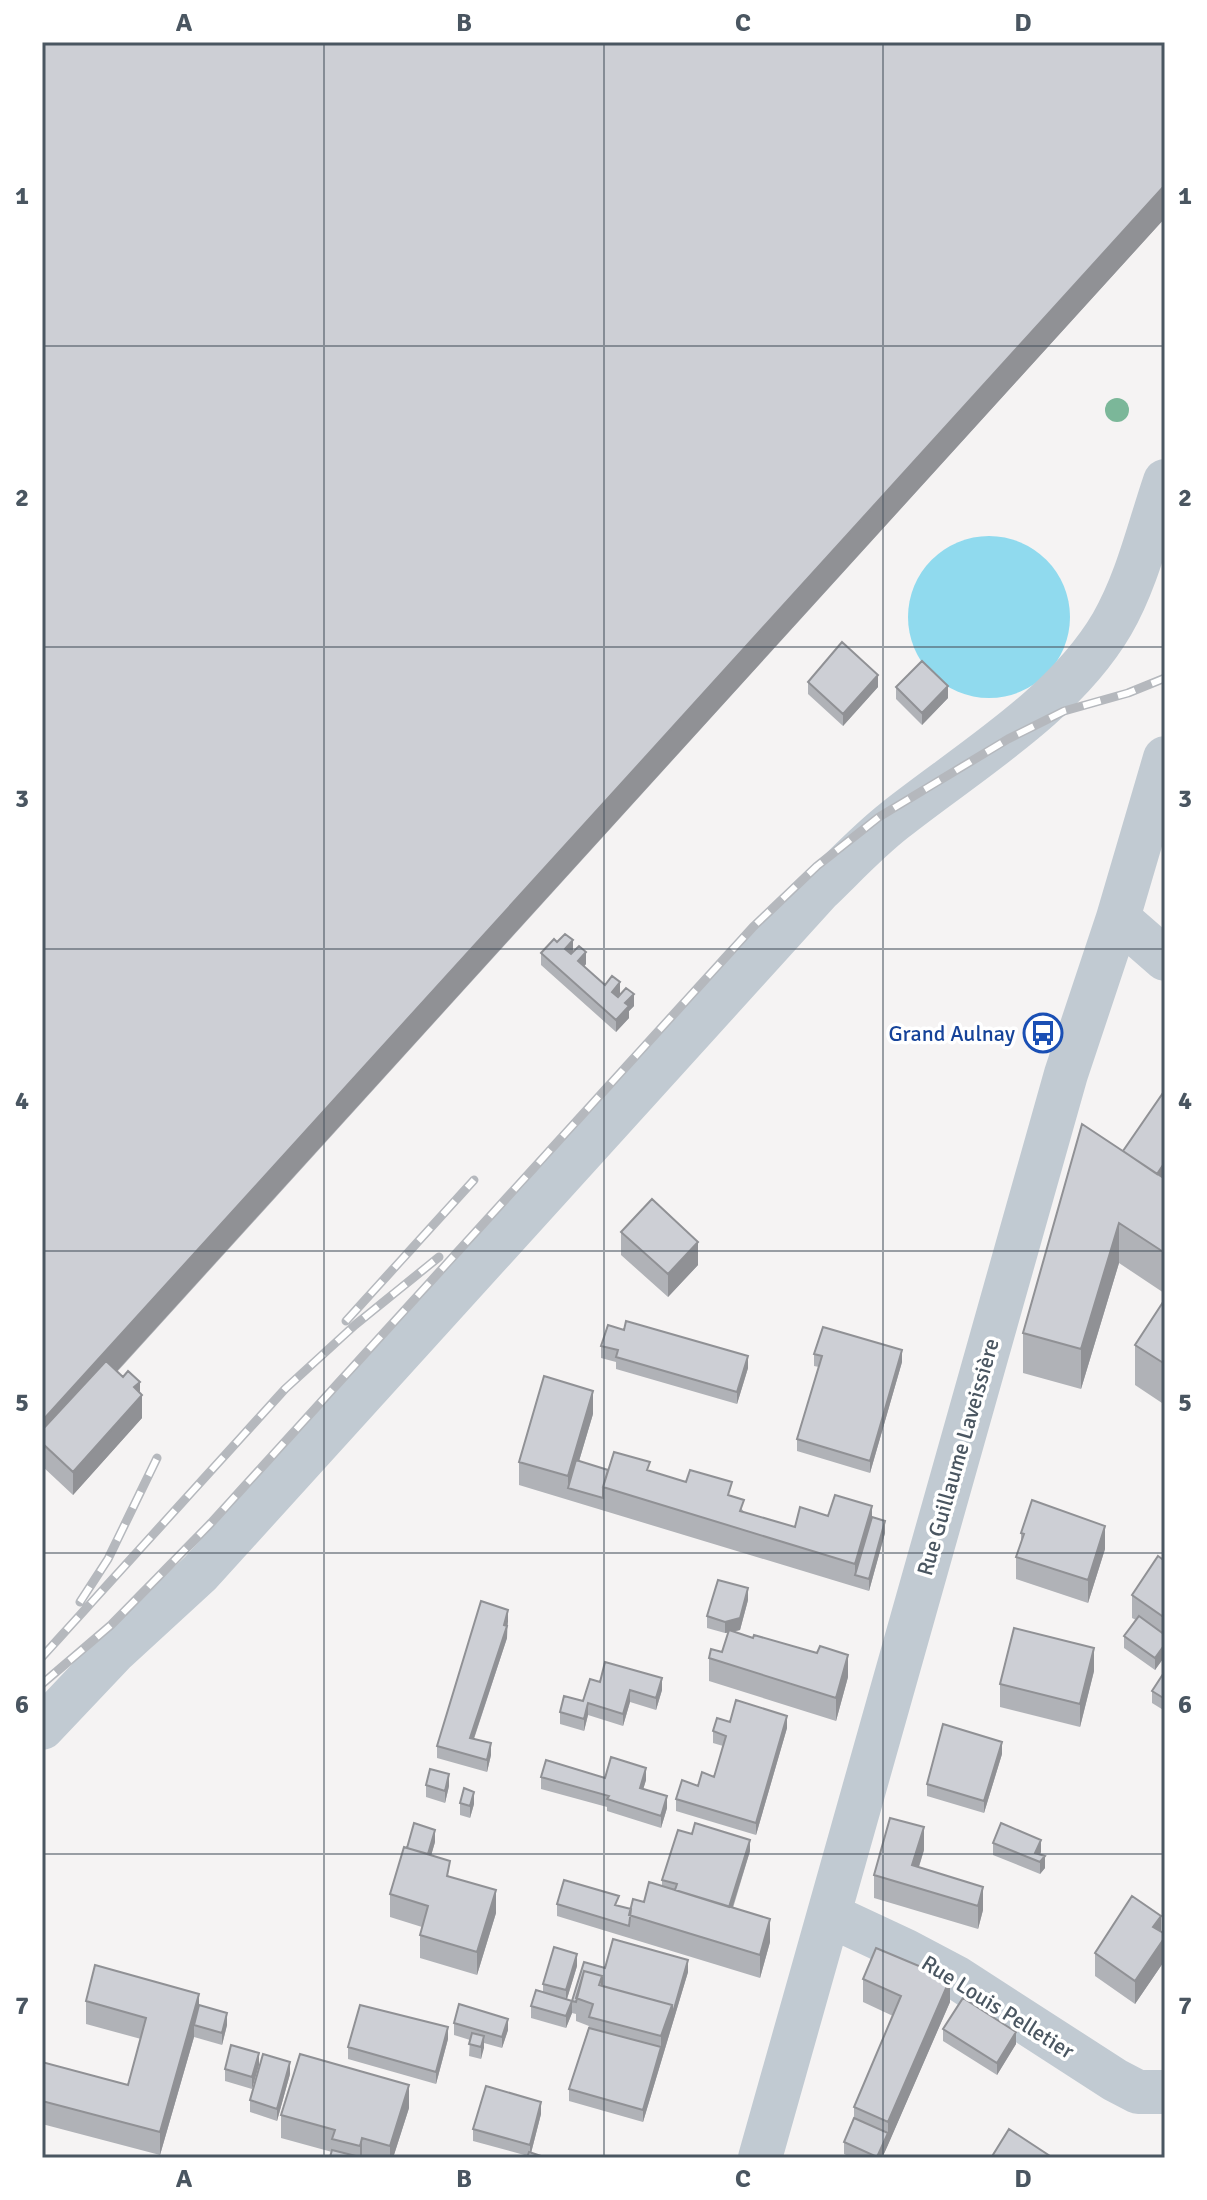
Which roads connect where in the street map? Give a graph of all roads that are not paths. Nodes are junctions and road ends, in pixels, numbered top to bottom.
1 (1165, 481) edge
2 (1165, 758) edge
3 (1118, 918) junction
4 (1165, 959) edge
5 (42, 1728) edge
6 (829, 1915) junction
7 (1165, 2092) edge
8 (760, 2158) edge

1 - 5 street
2 - 3 street, Rue Guillaume Laveissière
3 - 4 street
3 - 6 street, Rue Guillaume Laveissière
6 - 7 street, Rue Louis Pelletier
6 - 8 street, Rue Guillaume Laveissière

